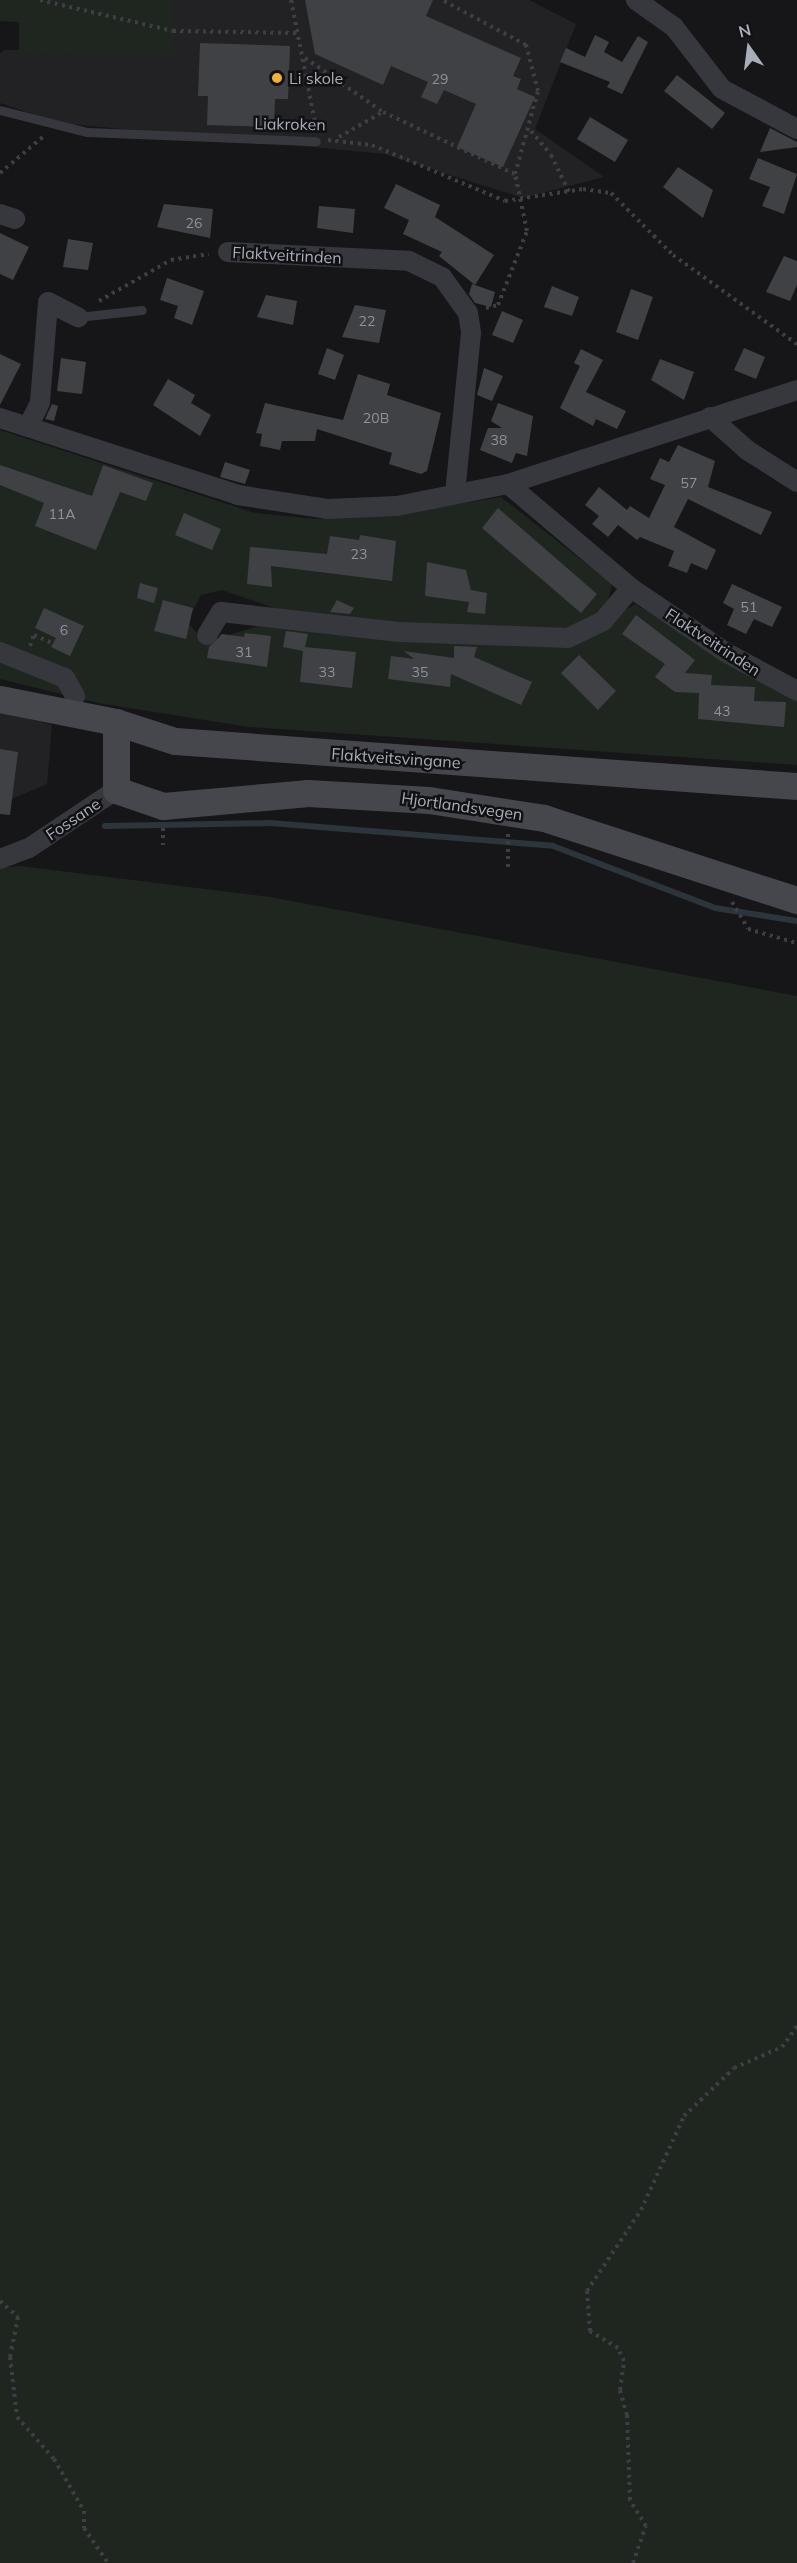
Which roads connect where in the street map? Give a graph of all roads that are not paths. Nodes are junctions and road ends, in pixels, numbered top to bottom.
1 (636, 0) edge
2 (0, 110) edge
3 (797, 129) edge
4 (316, 141) road end
5 (228, 252) road end
6 (142, 310) dead end
7 (78, 317) joint
8 (797, 390) edge
9 (711, 417) junction
10 (0, 418) edge
11 (29, 425) junction
12 (797, 482) edge
13 (508, 484) junction
14 (455, 494) junction
15 (631, 588) junction
16 (207, 635) dead end
17 (0, 652) edge
18 (797, 691) edge
19 (75, 696) dead end
20 (0, 699) edge
21 (116, 722) junction
22 (797, 786) edge
23 (116, 790) junction
24 (0, 859) edge
25 (797, 900) edge

1 - 3 street
2 - 4 lane, Liakroken
5 - 14 street, Flaktveitrinden
6 - 7 lane
7 - 11 street
8 - 9 street
9 - 12 street
9 - 13 street
10 - 11 street
11 - 14 street
13 - 14 street
13 - 15 street, Flaktveitrinden
15 - 16 street
15 - 18 street, Flaktveitrinden
17 - 19 street
20 - 21 main road, Flaktveitsvingane
21 - 22 main road, Flaktveitsvingane
21 - 23 main road, Fossane
23 - 24 street, Fossane
23 - 25 main road, Hjortlandsvegen

